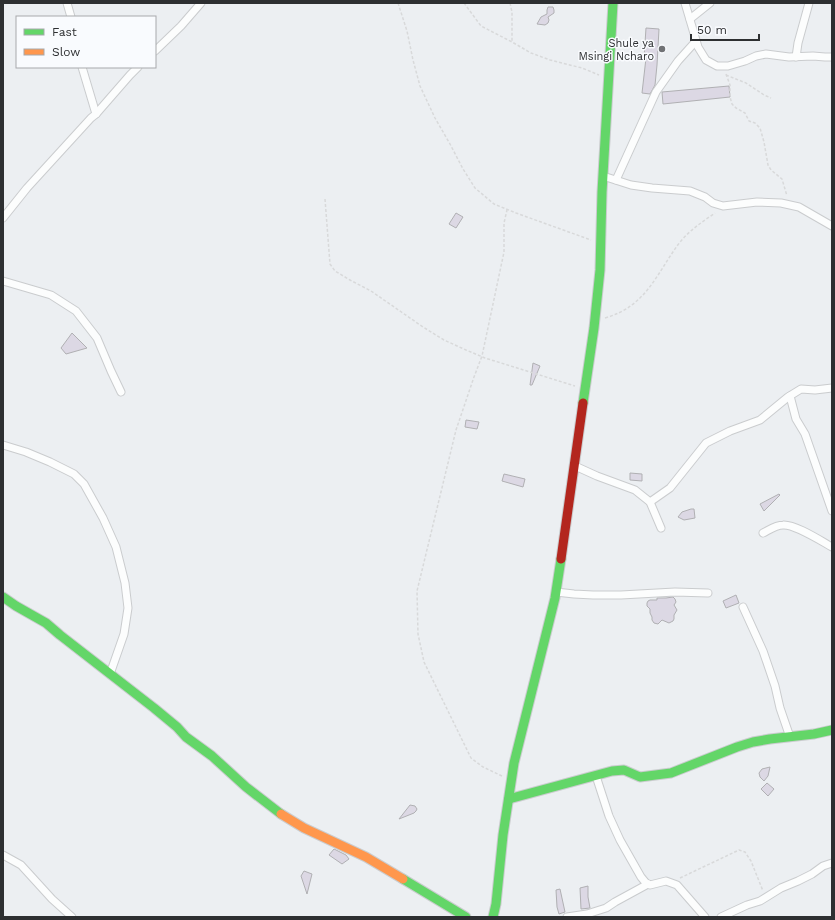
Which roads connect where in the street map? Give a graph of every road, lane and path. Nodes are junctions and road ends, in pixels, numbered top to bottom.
1 (66, 3) edge
2 (200, 3) edge
3 (398, 3) edge
4 (464, 3) edge
5 (510, 3) edge
6 (613, 3) edge
7 (685, 3) edge
8 (710, 3) edge
9 (809, 3) edge
10 (71, 16) edge
11 (690, 19) junction
12 (696, 41) junction
13 (512, 42) junction
14 (156, 50) edge
15 (796, 57) junction
16 (832, 57) edge
17 (721, 66) junction
18 (82, 68) edge
19 (137, 68) edge
20 (726, 75) junction
21 (608, 79) junction
22 (771, 98) dead end
23 (96, 114) junction
24 (603, 176) junction
25 (616, 180) junction
26 (325, 199) dead end
27 (790, 205) junction
28 (728, 206) junction
29 (507, 210) junction
30 (3, 218) edge
31 (832, 226) edge
32 (600, 243) junction
33 (3, 281) edge
34 (595, 321) junction
35 (482, 356) junction
36 (832, 388) edge
37 (586, 389) junction
38 (121, 392) dead end
39 (790, 396) junction
40 (3, 445) edge
41 (574, 466) junction
42 (650, 502) junction
43 (832, 511) edge
44 (661, 528) dead end
45 (763, 533) dead end
46 (832, 547) edge
47 (556, 592) junction
48 (708, 593) dead end
49 (3, 597) edge
50 (743, 607) dead end
51 (110, 674) junction
52 (832, 730) edge
53 (790, 737) junction
54 (596, 776) junction
55 (512, 780) junction
56 (509, 799) junction
57 (3, 855) edge
58 (832, 863) edge
59 (672, 883) junction
60 (648, 884) junction
61 (765, 898) junction
62 (72, 917) edge
63 (466, 917) edge
64 (493, 917) edge
65 (567, 917) edge
66 (705, 917) edge
67 (721, 917) edge

1 - 10 street
2 - 14 street
3 - 29 path
4 - 13 path
5 - 13 path
6 - 21 street
7 - 11 street
8 - 11 street
9 - 15 street
11 - 12 street
12 - 17 street
12 - 25 street
13 - 21 path
15 - 16 street
15 - 17 street
17 - 20 path
18 - 23 street
19 - 23 street
20 - 22 path
20 - 27 path
21 - 24 street
23 - 30 street
24 - 25 street
24 - 32 street
25 - 28 street
26 - 35 path
27 - 28 street
27 - 31 street
28 - 34 path
29 - 32 path
29 - 35 path
32 - 34 street
33 - 38 street
34 - 37 street
35 - 37 path
35 - 55 path
36 - 39 street
37 - 41 street
39 - 42 street
39 - 43 street
40 - 51 street
41 - 42 street
41 - 47 street
42 - 44 street
45 - 46 street
47 - 48 street
47 - 55 street
49 - 51 street
50 - 53 street
51 - 63 street
52 - 53 street
53 - 54 street
54 - 56 street
54 - 60 street
55 - 56 street
56 - 64 street
57 - 62 street
58 - 61 street
59 - 60 street
59 - 61 path
59 - 66 street
60 - 65 street
61 - 67 street

